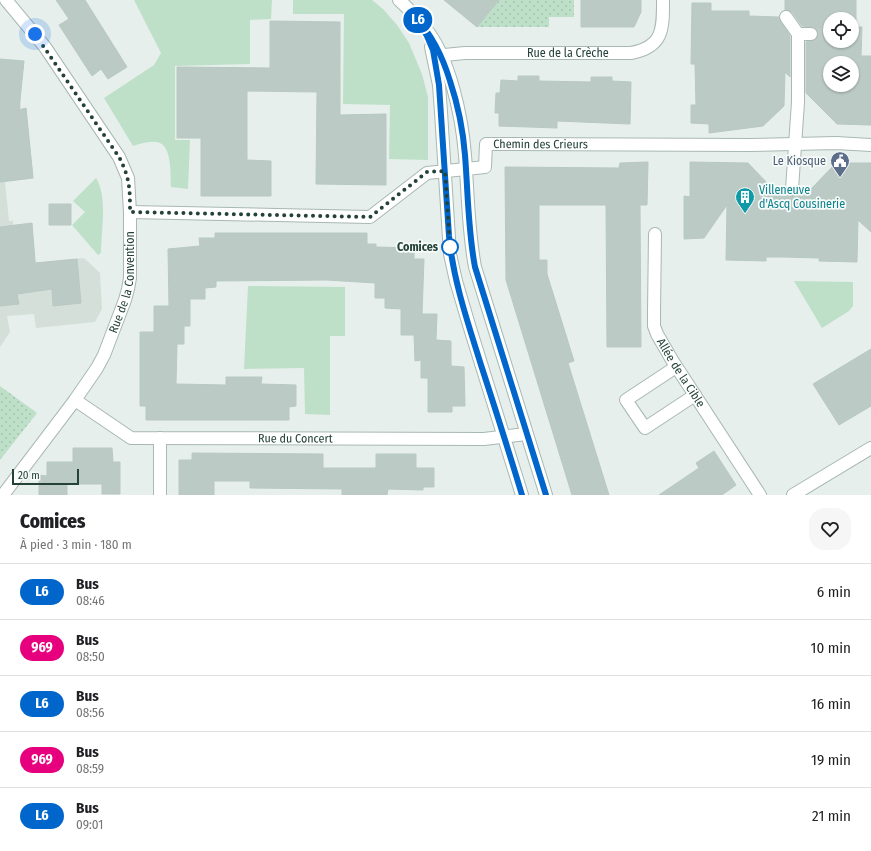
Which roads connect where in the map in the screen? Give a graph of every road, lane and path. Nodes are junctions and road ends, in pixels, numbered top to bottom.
1 (3, 0) edge
2 (399, 0) edge
3 (662, 0) edge
4 (786, 17) dead end
5 (798, 34) junction
6 (811, 34) tunnel mouth
7 (437, 55) junction
8 (795, 144) junction
9 (871, 145) edge
10 (466, 169) junction
11 (445, 171) junction
12 (792, 189) dead end
13 (130, 212) junction
14 (655, 234) dead end
15 (676, 367) junction
16 (695, 394) junction
17 (75, 400) junction
18 (526, 434) junction
19 (504, 436) junction
20 (160, 438) junction
21 (871, 448) edge
22 (2, 495) edge
23 (160, 495) edge
24 (522, 495) edge
25 (546, 495) edge
26 (760, 495) edge
27 (793, 495) edge

1 - 13 street, Rue de la Convention
2 - 7 street
3 - 7 street, Rue de la Crèche
4 - 5 street
5 - 6 street
5 - 8 street
7 - 10 street
7 - 11 street
8 - 9 street
8 - 10 street, Chemin des Crieurs
8 - 12 street
10 - 11 street, Chemin des Crieurs
10 - 18 street
11 - 13 street, Chemin des Crieurs
11 - 19 street
13 - 17 street, Rue de la Convention
14 - 15 street, Allée de la Cible
15 - 16 street, Allée de la Cible
15 - 16 street
16 - 26 street, Allée de la Cible
17 - 20 street, Rue du Concert
17 - 22 street, Rue de la Convention
18 - 19 street, Rue du Concert
18 - 25 street
19 - 20 street, Rue du Concert
19 - 24 street
20 - 23 street
21 - 27 street

